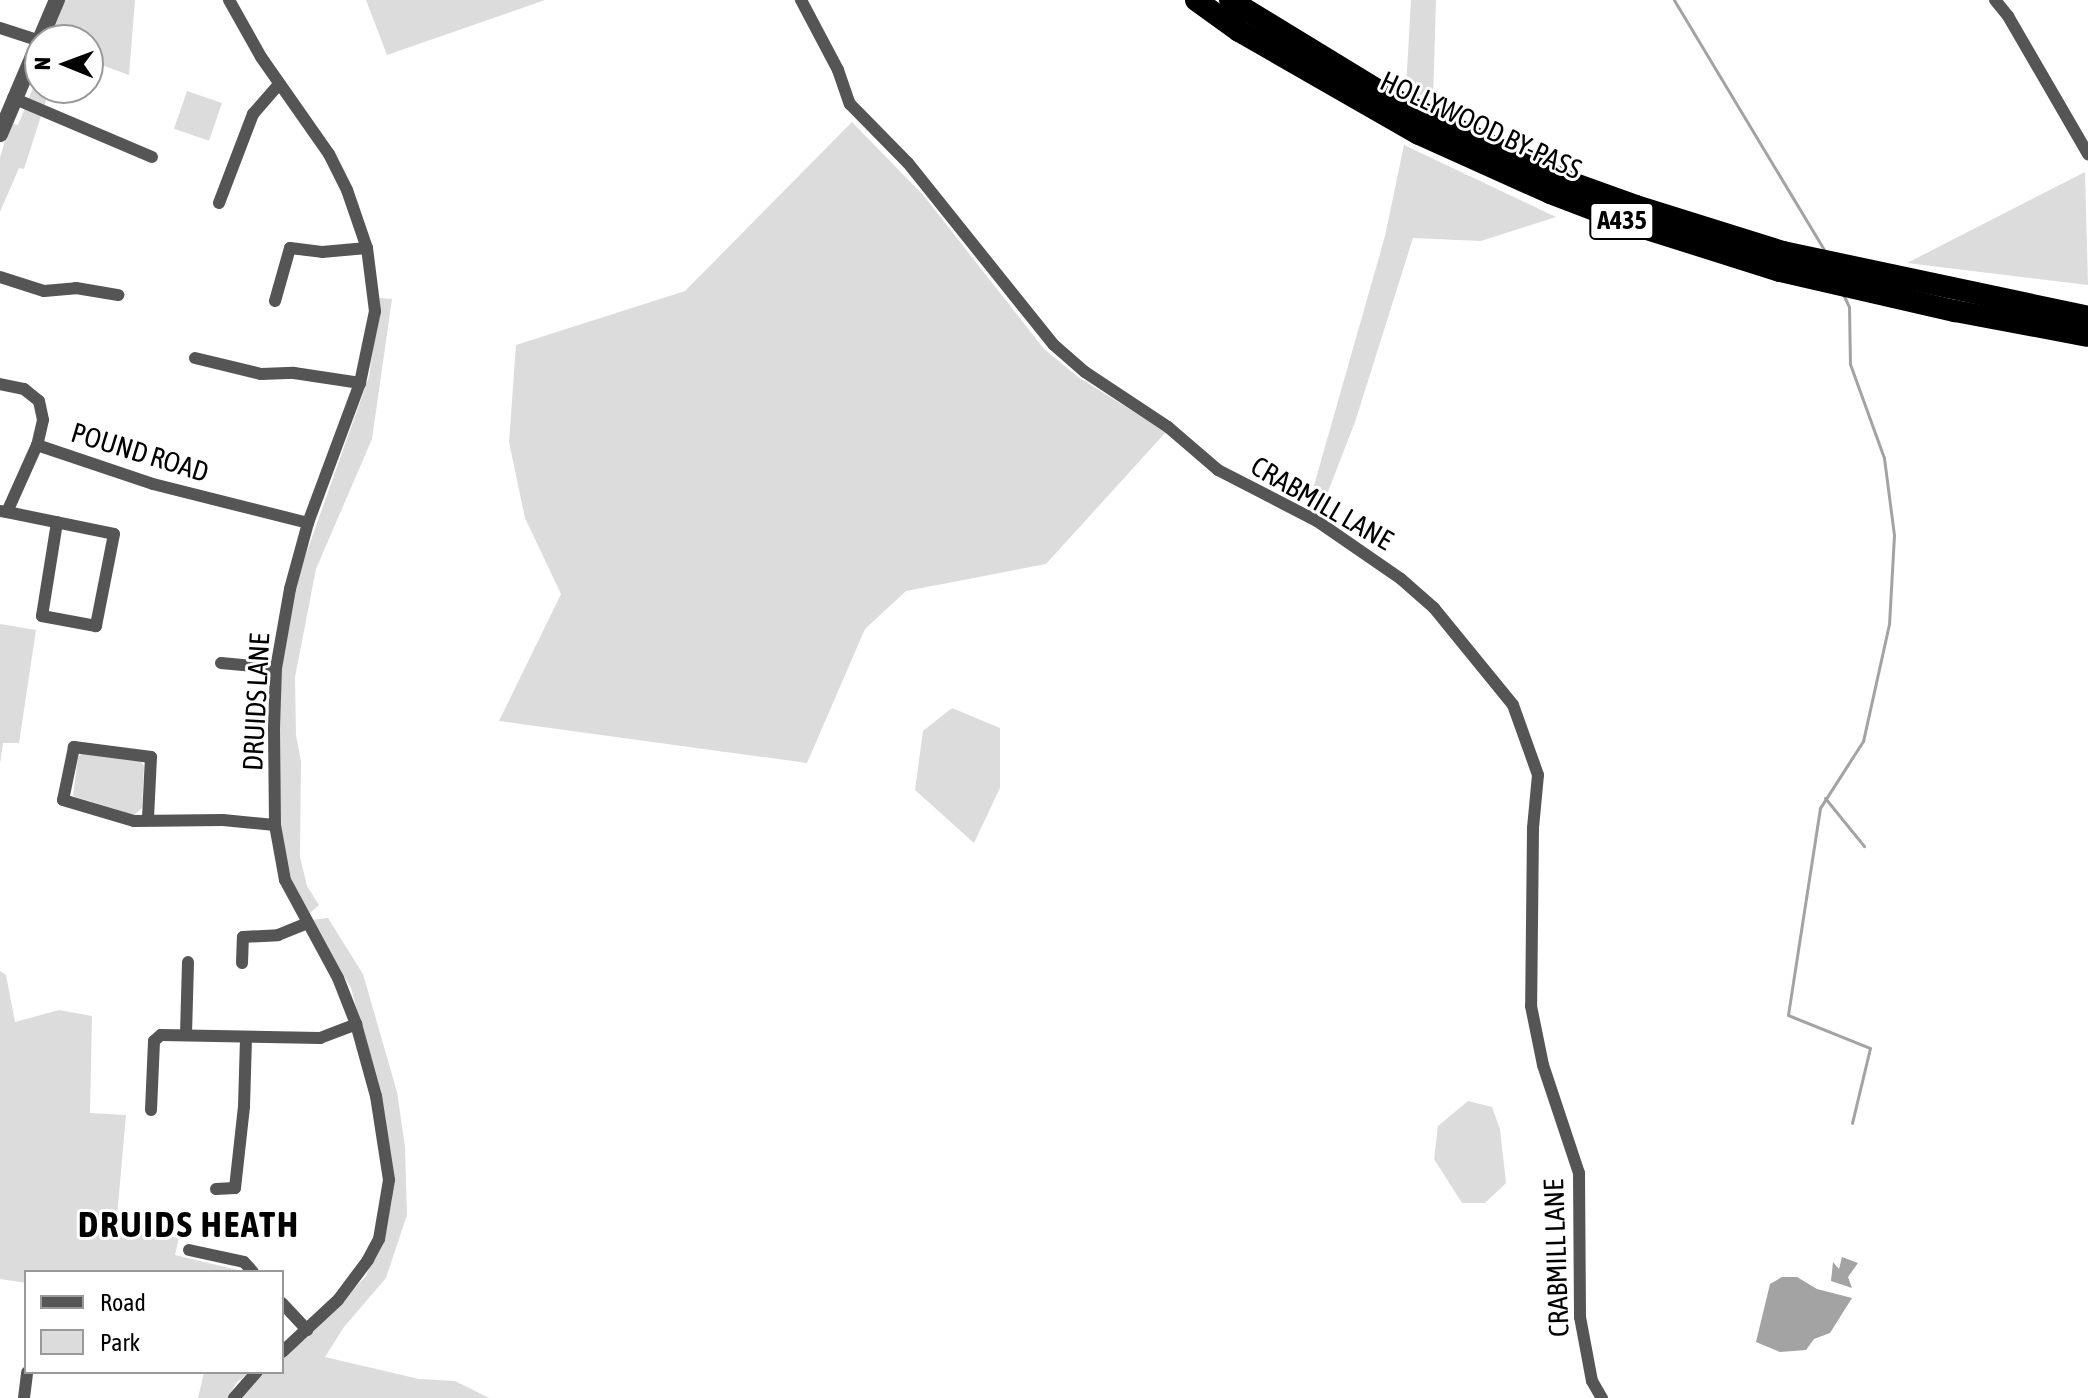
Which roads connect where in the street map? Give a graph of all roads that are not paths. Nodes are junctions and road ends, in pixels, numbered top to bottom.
1 (57, 0) edge
2 (229, 0) edge
3 (801, 0) edge
4 (1196, 0) edge
5 (1230, 0) edge
6 (1995, 0) edge
7 (45, 24) edge
8 (0, 28) edge
9 (24, 36) edge
10 (24, 71) edge
11 (279, 84) junction
12 (13, 98) junction
13 (0, 134) edge
14 (2088, 154) edge
15 (152, 157) dead end
16 (219, 203) dead end
17 (367, 248) junction
18 (0, 277) edge
19 (118, 295) dead end
20 (275, 301) dead end
21 (2088, 317) edge
22 (2088, 336) edge
23 (195, 358) dead end
24 (360, 383) junction
25 (0, 384) edge
26 (37, 445) junction
27 (4, 512) edge
28 (57, 522) junction
29 (308, 523) junction
30 (221, 663) dead end
31 (276, 668) junction
32 (148, 818) junction
33 (275, 825) junction
34 (307, 923) junction
35 (188, 962) dead end
36 (242, 963) dead end
37 (356, 1024) junction
38 (186, 1034) junction
39 (246, 1037) junction
40 (151, 1110) dead end
41 (216, 1189) dead end
42 (189, 1250) dead end
43 (251, 1270) edge
44 (284, 1305) edge
45 (307, 1330) junction
46 (284, 1350) edge
47 (27, 1374) edge
48 (255, 1374) edge
49 (24, 1398) edge
50 (234, 1398) edge
51 (1602, 1398) edge

1 - 7 street
2 - 11 street, DRUIDS LANE
3 - 51 street, CRABMILL LANE
4 - 22 highway, HOLLYWOOD BY-PASS / A435
5 - 21 highway, HOLLYWOOD BY-PASS / A435
6 - 14 street
8 - 9 street
10 - 12 street
11 - 16 street
11 - 17 street, DRUIDS LANE
12 - 13 street
12 - 15 street
17 - 20 street
17 - 24 street, DRUIDS LANE
18 - 19 street
23 - 24 street
24 - 29 street, DRUIDS LANE
25 - 26 street
26 - 27 street, POUND ROAD
26 - 29 street, POUND ROAD
27 - 28 street
28 - 28 street
29 - 31 street, DRUIDS LANE
30 - 31 street
31 - 33 street, DRUIDS LANE
32 - 32 street
32 - 33 street
33 - 34 street, DRUIDS LANE
34 - 36 street
34 - 37 street, DRUIDS LANE
35 - 38 street
37 - 39 street
37 - 45 street, DRUIDS LANE
38 - 39 street
38 - 40 street
39 - 41 street
42 - 43 street
44 - 45 street
45 - 46 street, DRUIDS LANE
47 - 49 street
48 - 50 street

